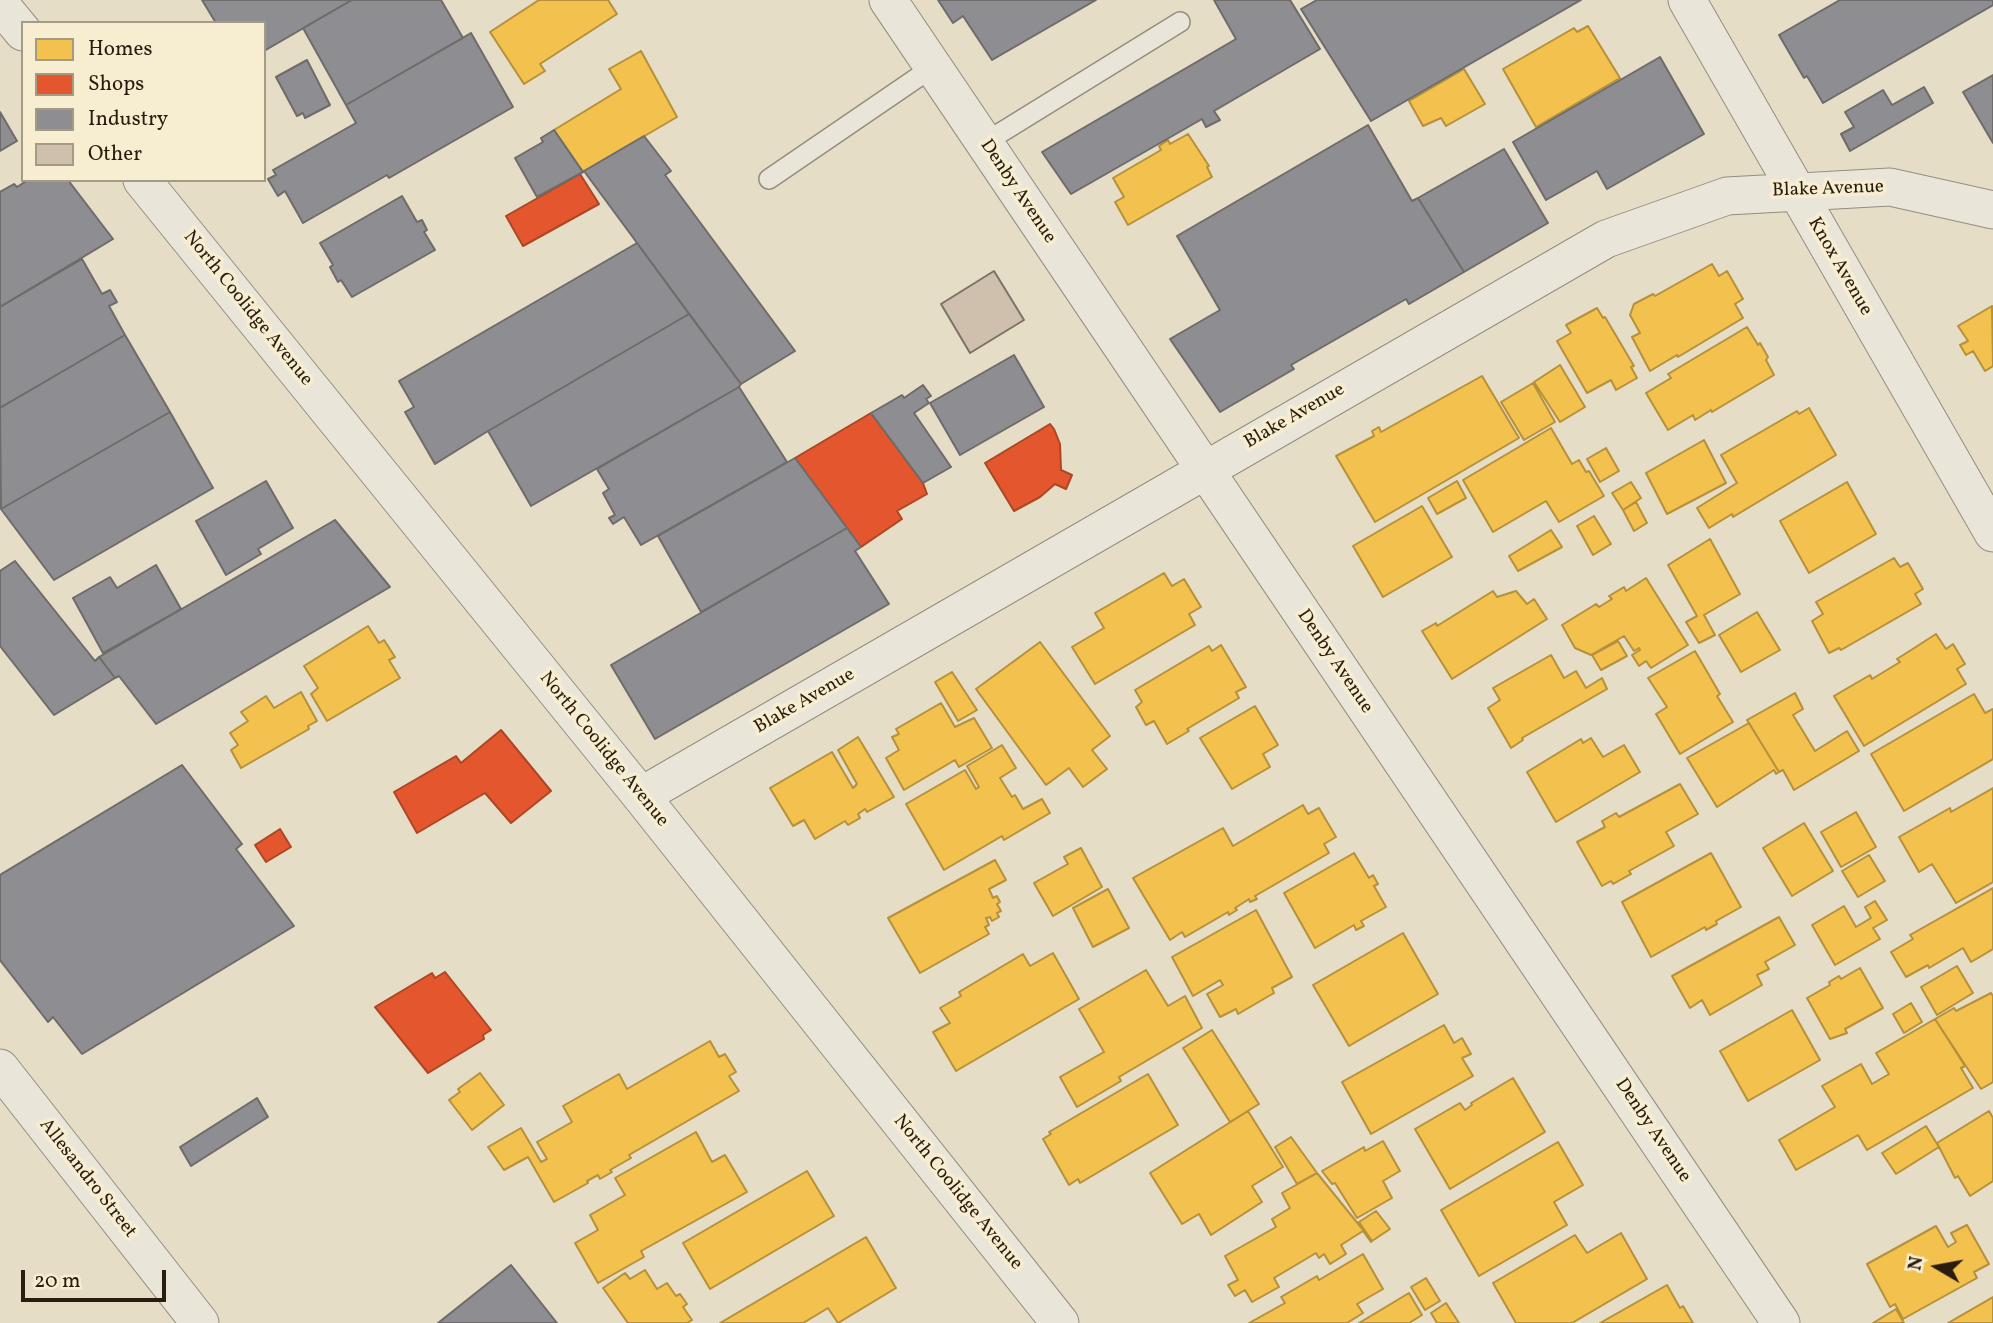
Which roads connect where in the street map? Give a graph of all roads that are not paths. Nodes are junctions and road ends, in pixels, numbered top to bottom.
1 (888, 0) edge
2 (1687, 0) edge
3 (0, 4) edge
4 (1180, 22) dead end
5 (21, 30) edge
6 (933, 67) junction
7 (984, 142) junction
8 (769, 179) dead end
9 (144, 182) edge
10 (1795, 191) junction
11 (1993, 210) edge
12 (1205, 469) junction
13 (1993, 533) edge
14 (641, 796) junction
15 (0, 1068) edge
16 (200, 1323) edge
17 (1060, 1323) edge
18 (1781, 1323) edge

1 - 6 street, Denby Avenue
2 - 10 street, Knox Avenue
3 - 5 street
4 - 7 lane
6 - 7 street, Denby Avenue
6 - 8 lane
7 - 12 street, Denby Avenue
9 - 14 street, North Coolidge Avenue
10 - 11 street, Blake Avenue
10 - 12 street, Blake Avenue
10 - 13 street, Knox Avenue
12 - 14 street, Blake Avenue
12 - 18 street, Denby Avenue
14 - 17 street, North Coolidge Avenue
15 - 16 street, Allesandro Street

